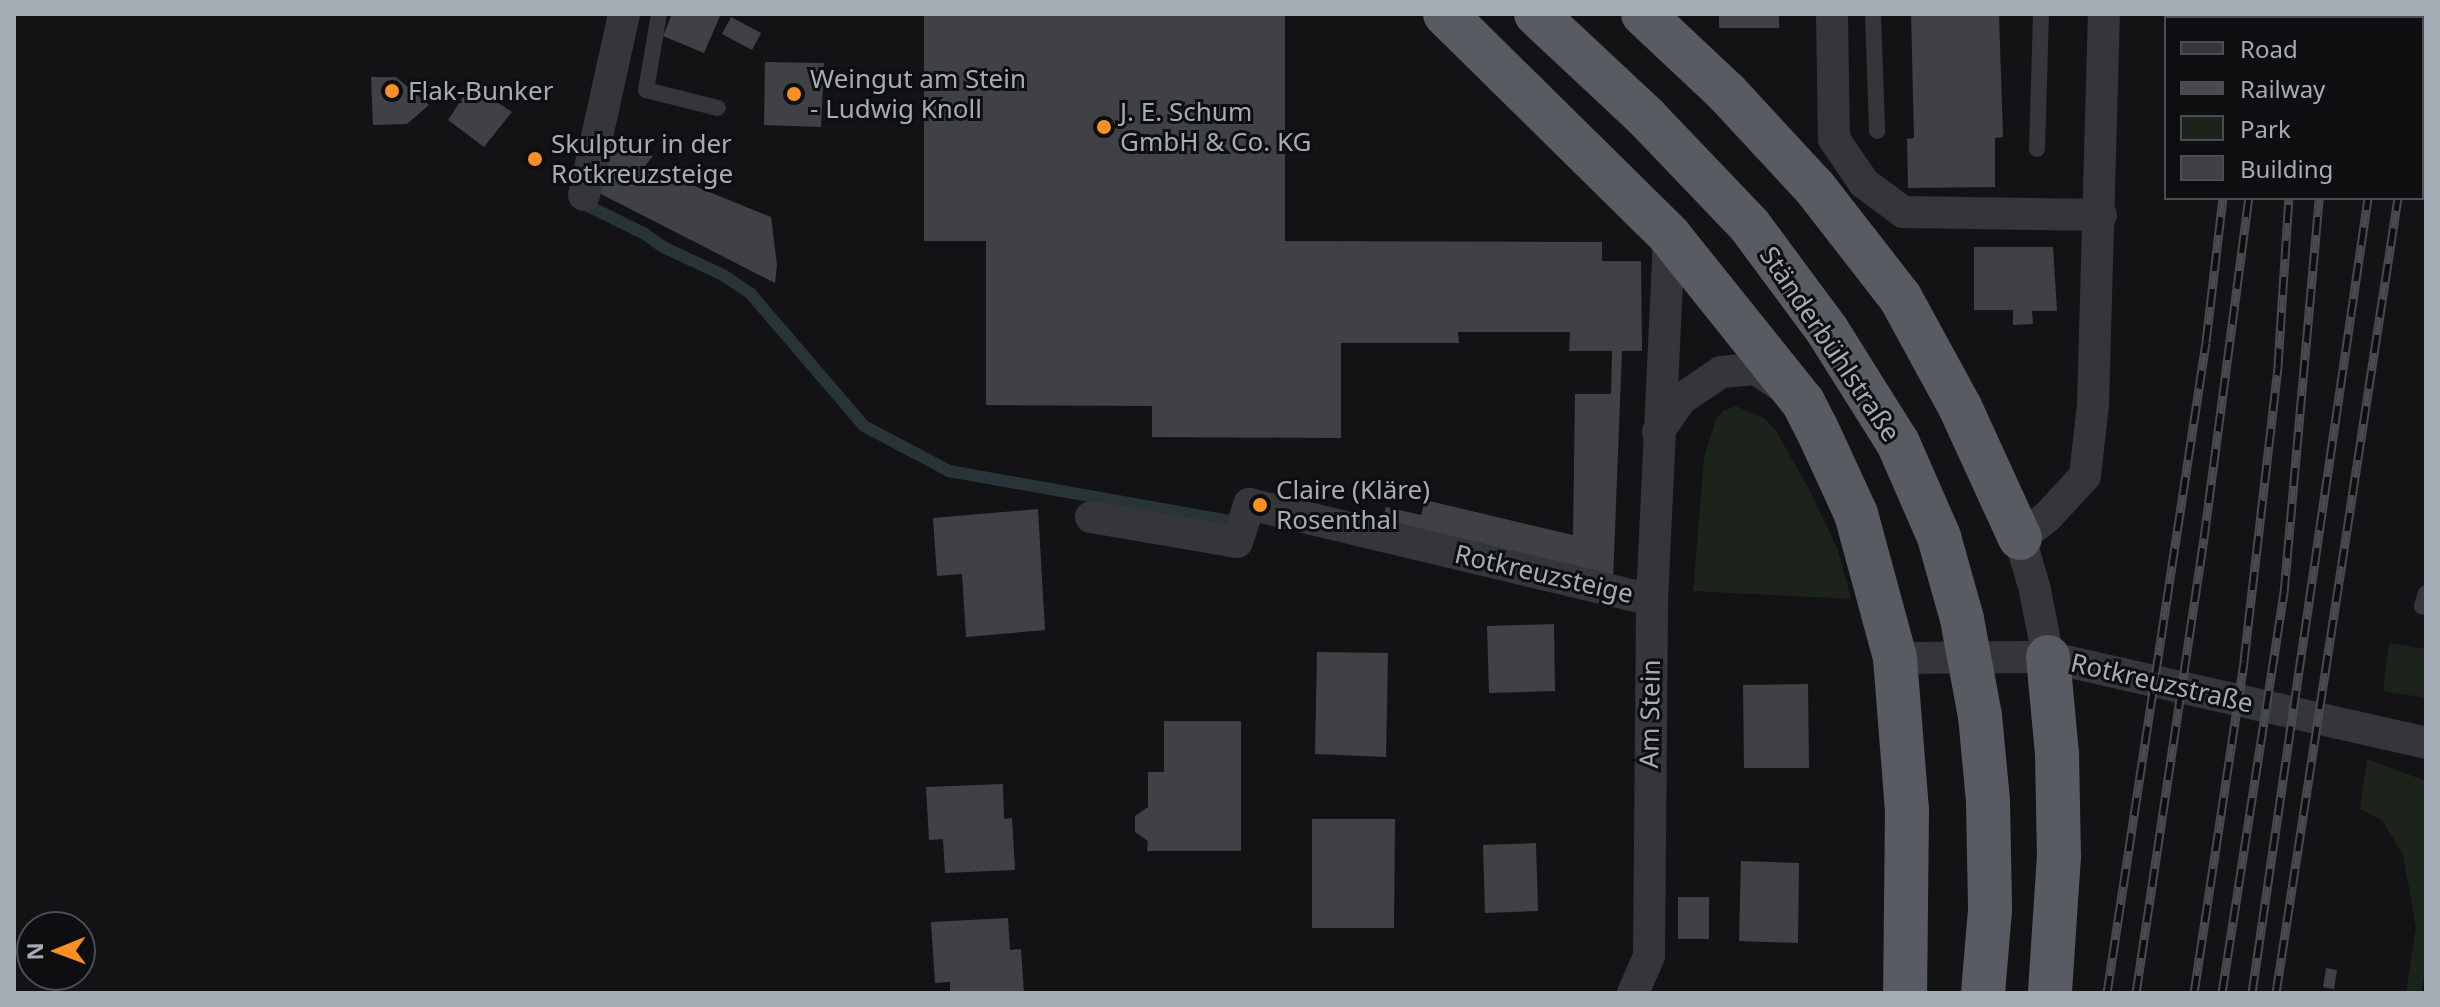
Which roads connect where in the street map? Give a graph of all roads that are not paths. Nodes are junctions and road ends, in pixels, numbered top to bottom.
1 (624, 14) edge
2 (659, 14) edge
3 (1445, 14) edge
4 (1536, 14) edge
5 (1643, 14) edge
6 (1832, 14) edge
7 (1873, 14) edge
8 (2041, 14) edge
9 (2104, 14) edge
10 (718, 108) dead end
11 (1877, 131) dead end
12 (2037, 149) dead end
13 (584, 195) dead end
14 (2101, 215) junction
15 (1669, 235) junction
16 (1803, 402) junction
17 (1658, 432) junction
18 (1091, 517) dead end
19 (2020, 538) junction
20 (2426, 593) edge
21 (1652, 600) junction
22 (2426, 607) edge
23 (2048, 657) junction
24 (1895, 658) junction
25 (2426, 743) edge
26 (1633, 993) edge
27 (1905, 993) edge
28 (1983, 993) edge
29 (2050, 993) edge

1 - 13 street
2 - 10 lane
3 - 15 highway
4 - 28 highway, Ständerbühlstraße
5 - 19 highway
6 - 14 street
7 - 11 lane
8 - 12 lane
9 - 14 street
14 - 19 street
15 - 16 highway
15 - 17 street, Am Stein
16 - 17 street
16 - 24 highway
17 - 21 street, Am Stein
18 - 21 street, Rotkreuzsteige
19 - 23 street
20 - 22 lane
21 - 26 street, Am Stein
23 - 24 street, Rotkreuzstraße
23 - 25 street, Rotkreuzstraße
23 - 29 highway
24 - 27 highway

